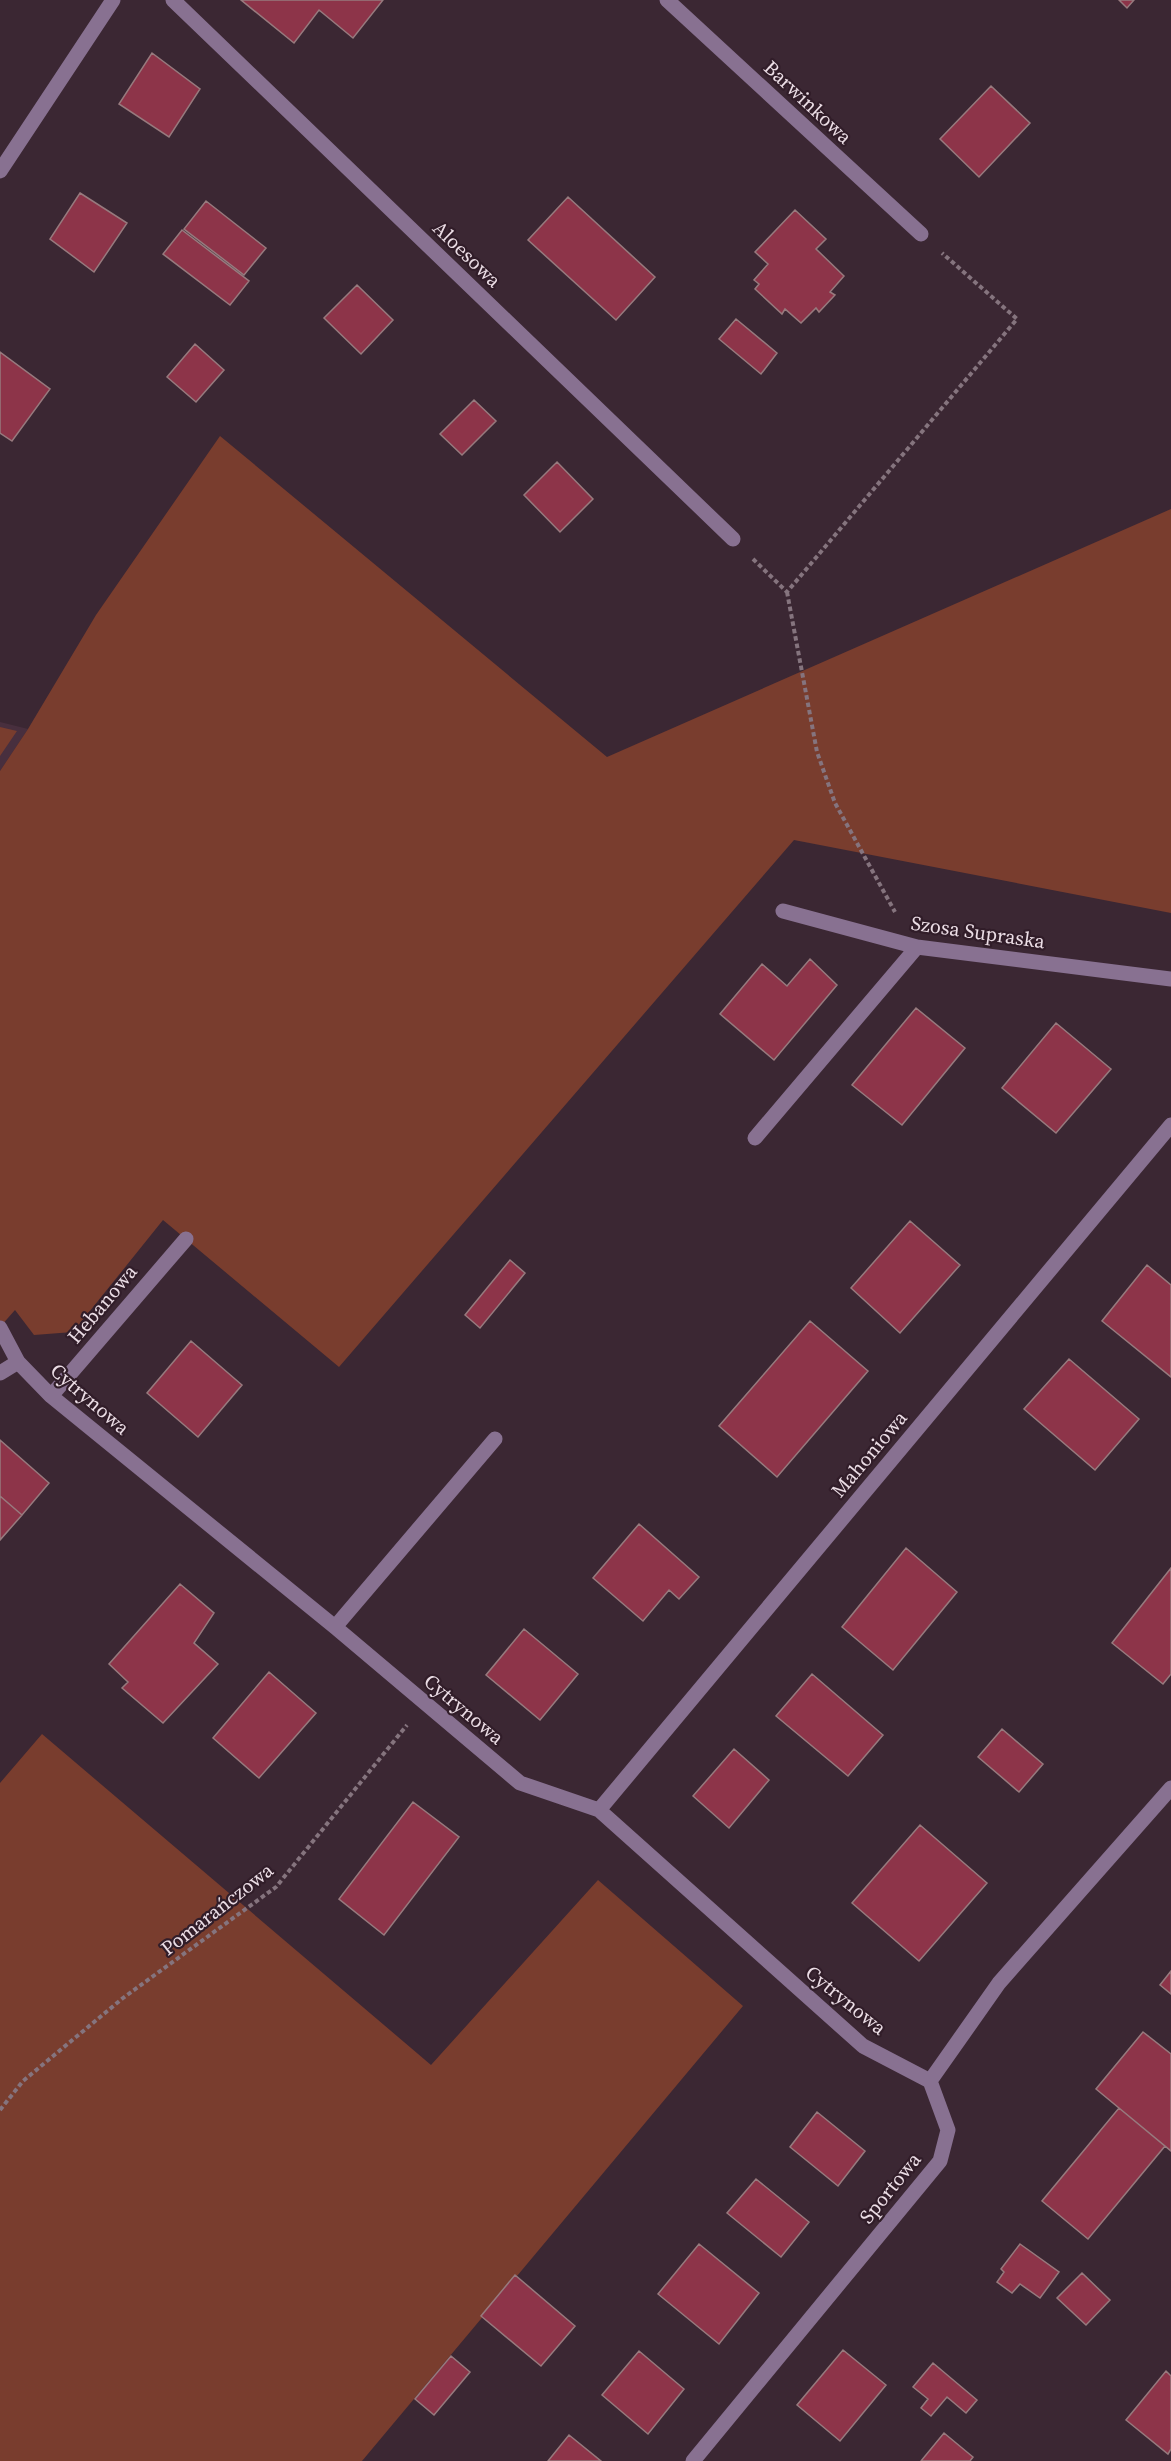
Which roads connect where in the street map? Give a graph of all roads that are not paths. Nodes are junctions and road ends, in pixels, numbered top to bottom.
1 (113, 0) edge
2 (173, 0) edge
3 (667, 0) edge
4 (0, 171) edge
5 (921, 234) road end
6 (733, 539) road end
7 (783, 911) dead end
8 (914, 946) junction
9 (1171, 980) edge
10 (1171, 1125) edge
11 (755, 1138) dead end
12 (186, 1239) dead end
13 (0, 1328) edge
14 (18, 1362) junction
15 (0, 1373) edge
16 (51, 1396) junction
17 (495, 1439) dead end
18 (335, 1628) junction
19 (1171, 1788) edge
20 (599, 1810) junction
21 (930, 2081) junction
22 (693, 2461) edge

1 - 4 street
2 - 6 street, Aloesowa
3 - 5 street, Barwinkowa
7 - 8 street, Szosa Supraska
8 - 9 street, Szosa Supraska
8 - 11 street
10 - 20 street, Mahoniowa
12 - 16 street, Hebanowa
13 - 14 street, Cytrynowa
14 - 15 street
14 - 16 street, Cytrynowa
16 - 18 street, Cytrynowa
17 - 18 street
18 - 20 street, Cytrynowa
19 - 21 street
20 - 21 street, Cytrynowa
21 - 22 street, Sportowa

